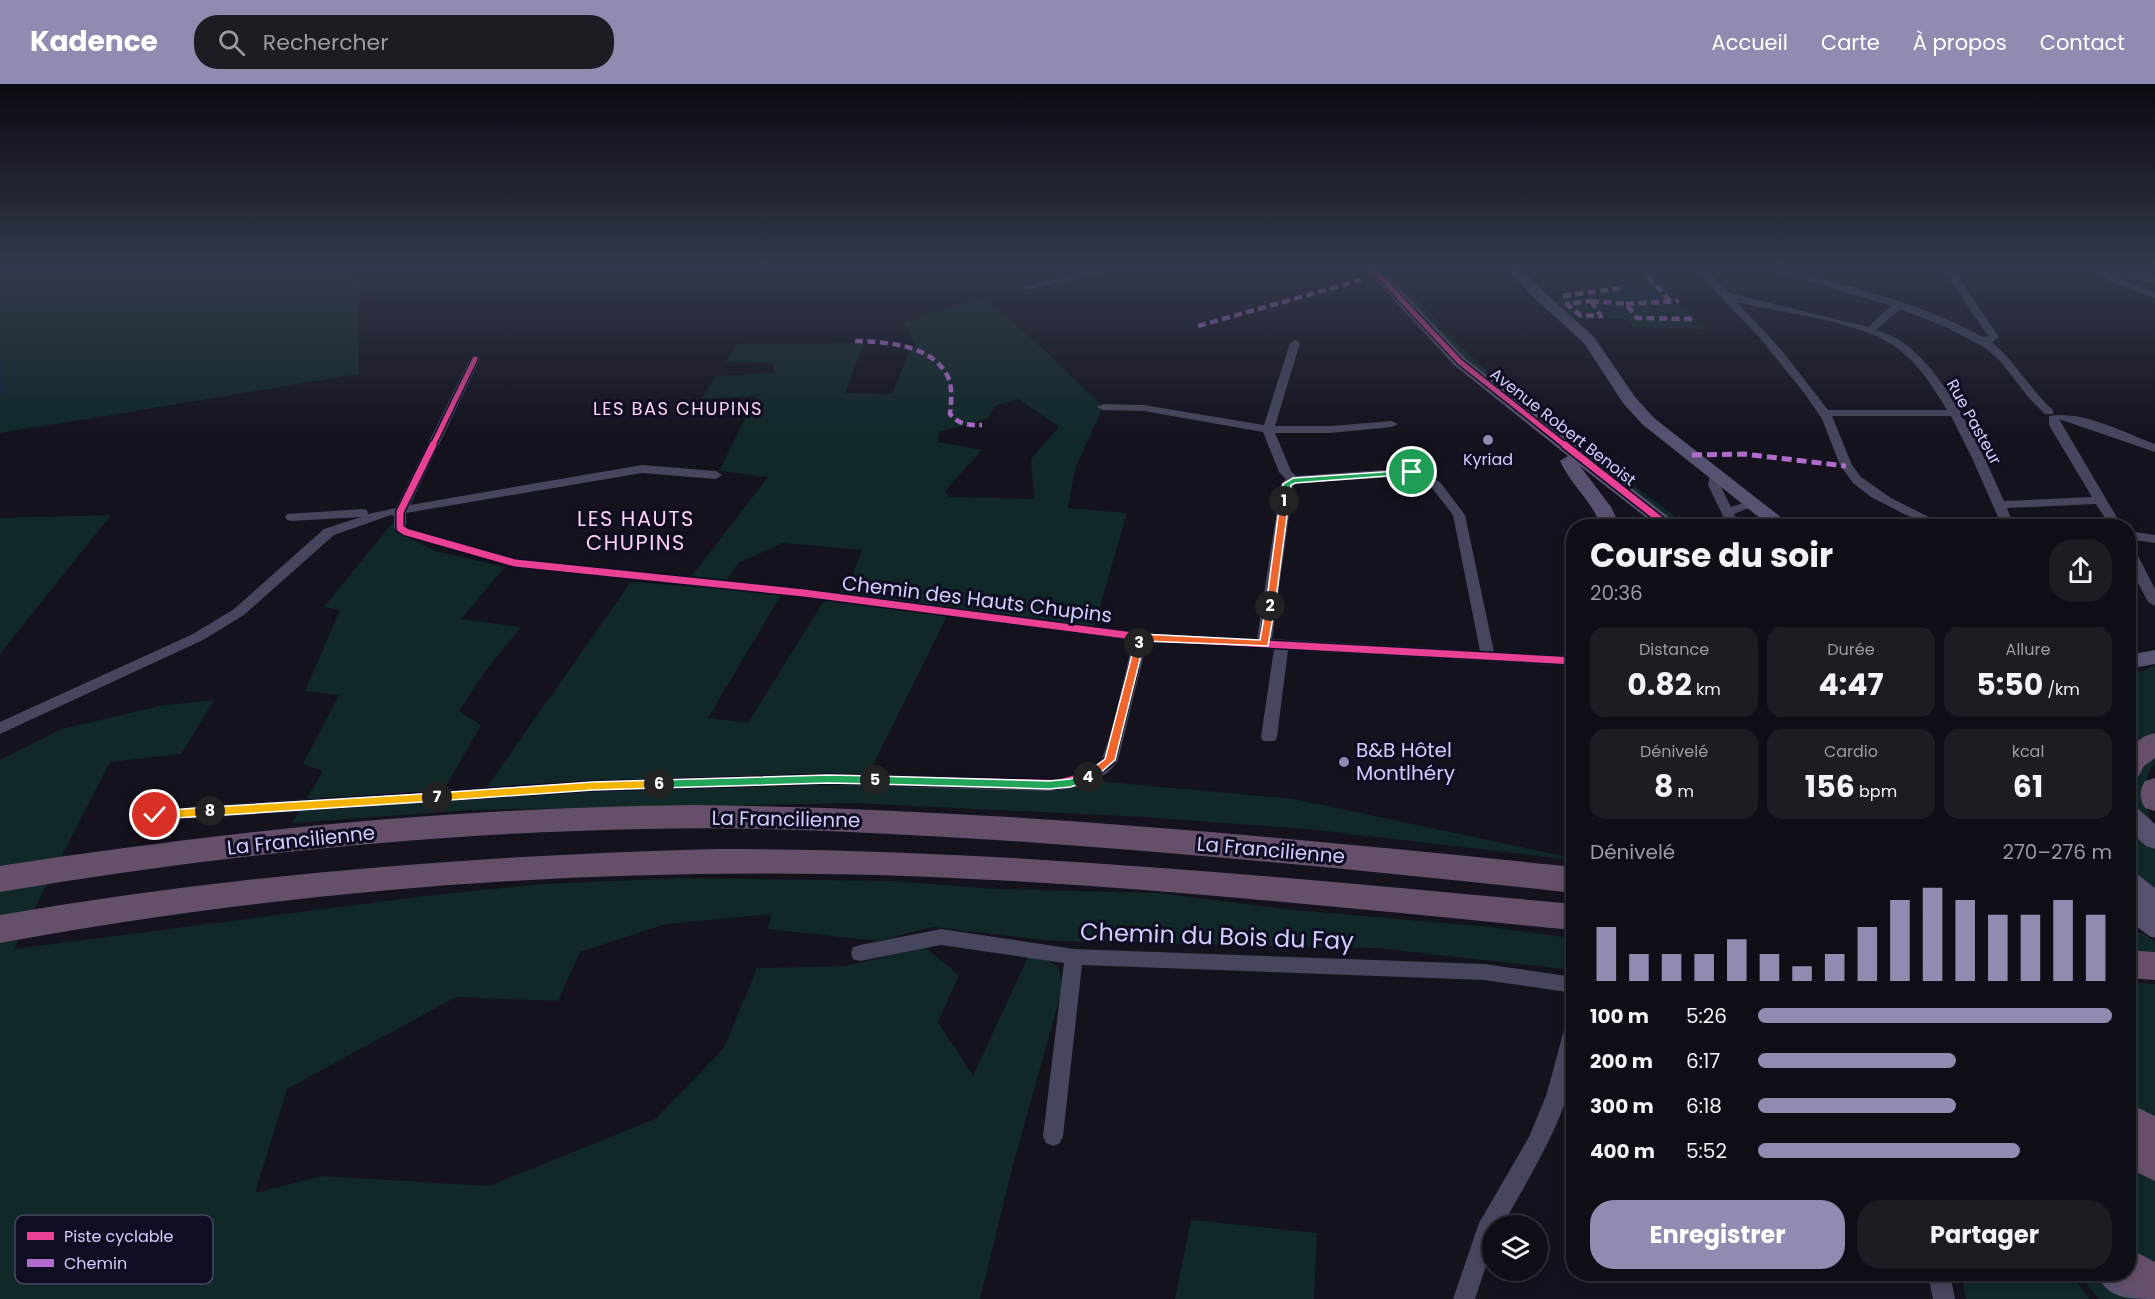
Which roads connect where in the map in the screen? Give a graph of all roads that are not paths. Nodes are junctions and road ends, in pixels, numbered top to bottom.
1 (1411, 323) edge
2 (1421, 323) edge
3 (1570, 323) edge
4 (1749, 323) edge
5 (1836, 323) edge
6 (1878, 323) edge
7 (1946, 323) edge
8 (1980, 323) edge
9 (1869, 331) junction
10 (1990, 340) junction
11 (1295, 343) dead end
12 (2008, 352) dead end
13 (476, 359) dead end
14 (1103, 407) dead end
15 (1825, 413) junction
16 (1954, 413) junction
17 (2054, 415) junction
18 (1392, 424) dead end
19 (1268, 429) junction
20 (2154, 446) edge
21 (1569, 461) junction
22 (716, 475) dead end
23 (1719, 478) junction
24 (1293, 480) junction
25 (2100, 500) junction
26 (1752, 504) junction
27 (2000, 505) junction
28 (394, 512) junction
29 (1727, 512) junction
30 (291, 517) dead end
31 (1607, 519) edge
32 (1643, 519) edge
33 (1659, 519) edge
34 (1730, 519) edge
35 (1772, 519) edge
36 (1926, 519) edge
37 (2005, 519) edge
38 (2112, 519) edge
39 (2136, 536) edge
40 (2155, 539) edge
41 (2136, 565) edge
42 (2155, 602) edge
43 (1141, 637) junction
44 (1264, 643) junction
45 (1282, 644) junction
46 (1488, 657) junction
47 (2155, 657) edge
48 (1566, 661) edge
49 (2136, 661) edge
50 (0, 728) edge
51 (1269, 738) dead end
52 (2155, 743) edge
53 (2136, 759) edge
54 (2155, 789) edge
55 (2155, 800) edge
56 (155, 815) dead end
57 (2136, 822) edge
58 (2155, 839) edge
59 (1566, 871) edge
60 (1506, 872) junction
61 (0, 879) edge
62 (1566, 879) edge
63 (2136, 894) edge
64 (2136, 899) edge
65 (2155, 903) edge
66 (1512, 911) junction
67 (1566, 916) edge
68 (2136, 922) edge
69 (2155, 924) edge
70 (1566, 928) edge
71 (0, 930) edge
72 (860, 953) dead end
73 (1074, 957) junction
74 (2136, 965) edge
75 (2155, 966) edge
76 (1566, 984) edge
77 (1566, 1059) edge
78 (2136, 1125) edge
79 (1053, 1136) dead end
80 (2155, 1136) edge
81 (2136, 1151) edge
82 (2155, 1162) edge
83 (2136, 1274) edge
84 (1940, 1281) edge
85 (2123, 1281) edge
86 (2155, 1287) edge
87 (1464, 1299) edge
88 (1944, 1299) edge
89 (2147, 1299) edge

1 - 21 main road, Avenue Robert Benoist
2 - 33 main road, Avenue Robert Benoist
3 - 23 street
4 - 15 street
5 - 9 street, Rue Pasteur
6 - 9 street
7 - 10 street
8 - 10 street
9 - 16 street, Rue Pasteur
10 - 12 street
10 - 17 street
11 - 19 street
13 - 28 street
14 - 19 street
15 - 16 street
15 - 36 street
16 - 27 street, Rue Pasteur
17 - 20 street
17 - 25 street
18 - 19 street
19 - 24 street
21 - 31 main road
21 - 32 main road, Avenue Robert Benoist
22 - 28 street
23 - 26 street
23 - 29 street
24 - 44 street
24 - 46 street
25 - 27 street
25 - 38 street
26 - 29 street
26 - 35 street
27 - 37 street, Rue Pasteur
28 - 30 street
28 - 43 street, Chemin des Hauts Chupins
28 - 50 street
29 - 34 street
39 - 40 street
41 - 42 street
43 - 44 street, Chemin des Hauts Chupins
43 - 56 street
44 - 45 street, Chemin des Hauts Chupins
45 - 46 street, Chemin des Hauts Chupins
45 - 51 street
46 - 48 street, Chemin des Hauts Chupins
47 - 49 street
52 - 53 highway
54 - 55 highway
57 - 58 main road
59 - 60 highway
60 - 61 highway, La Francilienne
60 - 62 highway, La Francilienne
63 - 65 main road
64 - 69 main road, bridge
66 - 67 highway, La Francilienne
66 - 70 highway
66 - 71 highway, La Francilienne
68 - 69 highway
72 - 73 street, Chemin du Bois du Fay
73 - 76 street, Chemin du Bois du Fay
73 - 79 street
74 - 75 highway
77 - 87 street
78 - 80 highway
81 - 82 highway
83 - 86 highway
84 - 88 street
85 - 89 main road

